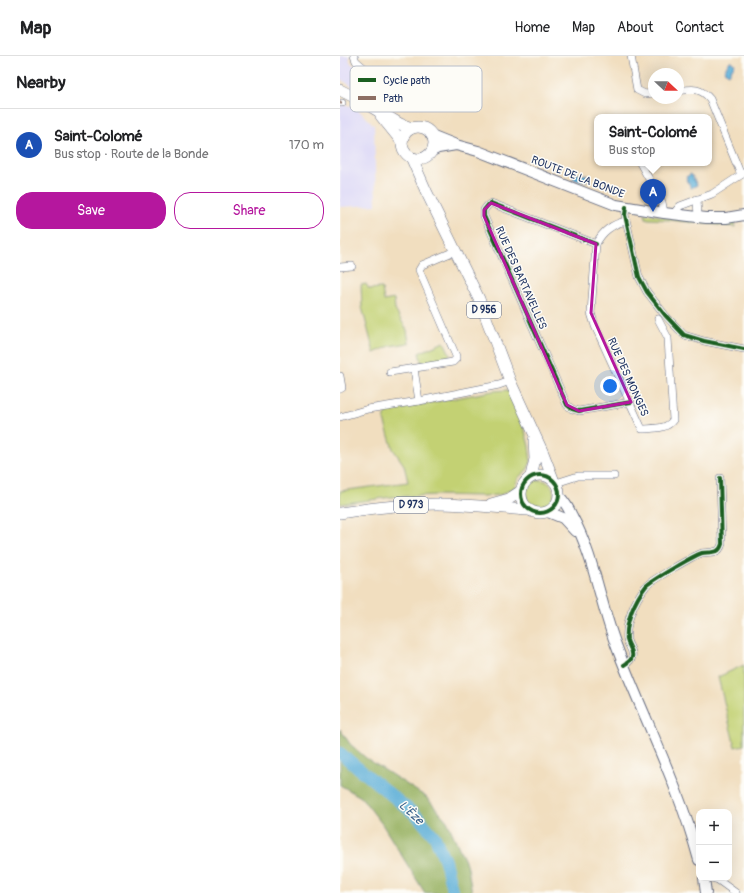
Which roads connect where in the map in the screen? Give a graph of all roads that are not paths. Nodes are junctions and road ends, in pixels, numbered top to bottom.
1 (354, 56) edge
2 (631, 56) edge
3 (362, 66) edge
4 (340, 90) edge
5 (684, 90) edge
6 (648, 94) edge
7 (350, 95) edge
8 (376, 112) edge
9 (380, 112) edge
10 (412, 128) junction
11 (431, 135) junction
12 (402, 142) junction
13 (456, 145) junction
14 (429, 154) junction
15 (412, 159) junction
16 (642, 166) edge
17 (742, 174) edge
18 (426, 191) junction
19 (697, 199) junction
20 (626, 207) junction
21 (668, 214) junction
22 (744, 215) edge
23 (698, 217) junction
24 (626, 221) junction
25 (596, 244) junction
26 (455, 251) junction
27 (352, 266) dead end
28 (340, 267) edge
29 (658, 319) dead end
30 (744, 349) edge
31 (414, 369) junction
32 (390, 372) dead end
33 (340, 376) edge
34 (510, 381) junction
35 (340, 389) edge
36 (419, 401) junction
37 (631, 402) junction
38 (340, 417) edge
39 (534, 433) junction
40 (531, 476) junction
41 (614, 476) dead end
42 (720, 478) dead end
43 (554, 481) junction
44 (521, 491) junction
45 (560, 496) junction
46 (482, 506) junction
47 (528, 510) junction
48 (548, 512) junction
49 (340, 513) edge
50 (585, 544) junction
51 (624, 665) junction
52 (696, 849) edge
53 (704, 881) edge
54 (719, 881) edge
55 (706, 893) edge
56 (736, 893) edge

1 - 3 street
2 - 6 street
4 - 7 main road
5 - 17 street
8 - 12 main road
9 - 10 main road
10 - 11 main road
10 - 12 main road
11 - 13 main road, ROUTE DE LA BONDE
11 - 14 main road
12 - 15 main road
13 - 14 main road, ROUTE DE LA BONDE
13 - 20 main road, ROUTE DE LA BONDE
14 - 15 main road
14 - 18 main road, D 956
15 - 18 main road, D 956
16 - 21 street
17 - 19 street
18 - 26 main road, D 956
19 - 21 street
19 - 23 street
20 - 21 main road, ROUTE DE LA BONDE
20 - 24 street
21 - 23 main road, ROUTE DE LA BONDE
22 - 23 main road, ROUTE DE LA BONDE
24 - 25 street
24 - 30 street
25 - 37 street, RUE DES MONGES
25 - 37 street, RUE DES BARTAVELLES
26 - 31 street
26 - 34 main road, D 956
27 - 28 street
29 - 37 street, RUE DES MONGES
31 - 32 street
31 - 36 street
33 - 35 street
34 - 36 street
34 - 39 main road, D 956
36 - 38 street
39 - 40 main road, D 956
39 - 43 main road, D 956
40 - 43 main road
40 - 44 main road
41 - 43 street
42 - 51 street
43 - 45 main road
44 - 46 main road, D 973
44 - 47 main road
45 - 48 main road
45 - 50 main road
46 - 47 main road, D 973
46 - 49 main road, D 973
47 - 48 main road
48 - 50 main road
50 - 51 main road
51 - 52 main road
53 - 55 main road
54 - 56 street

